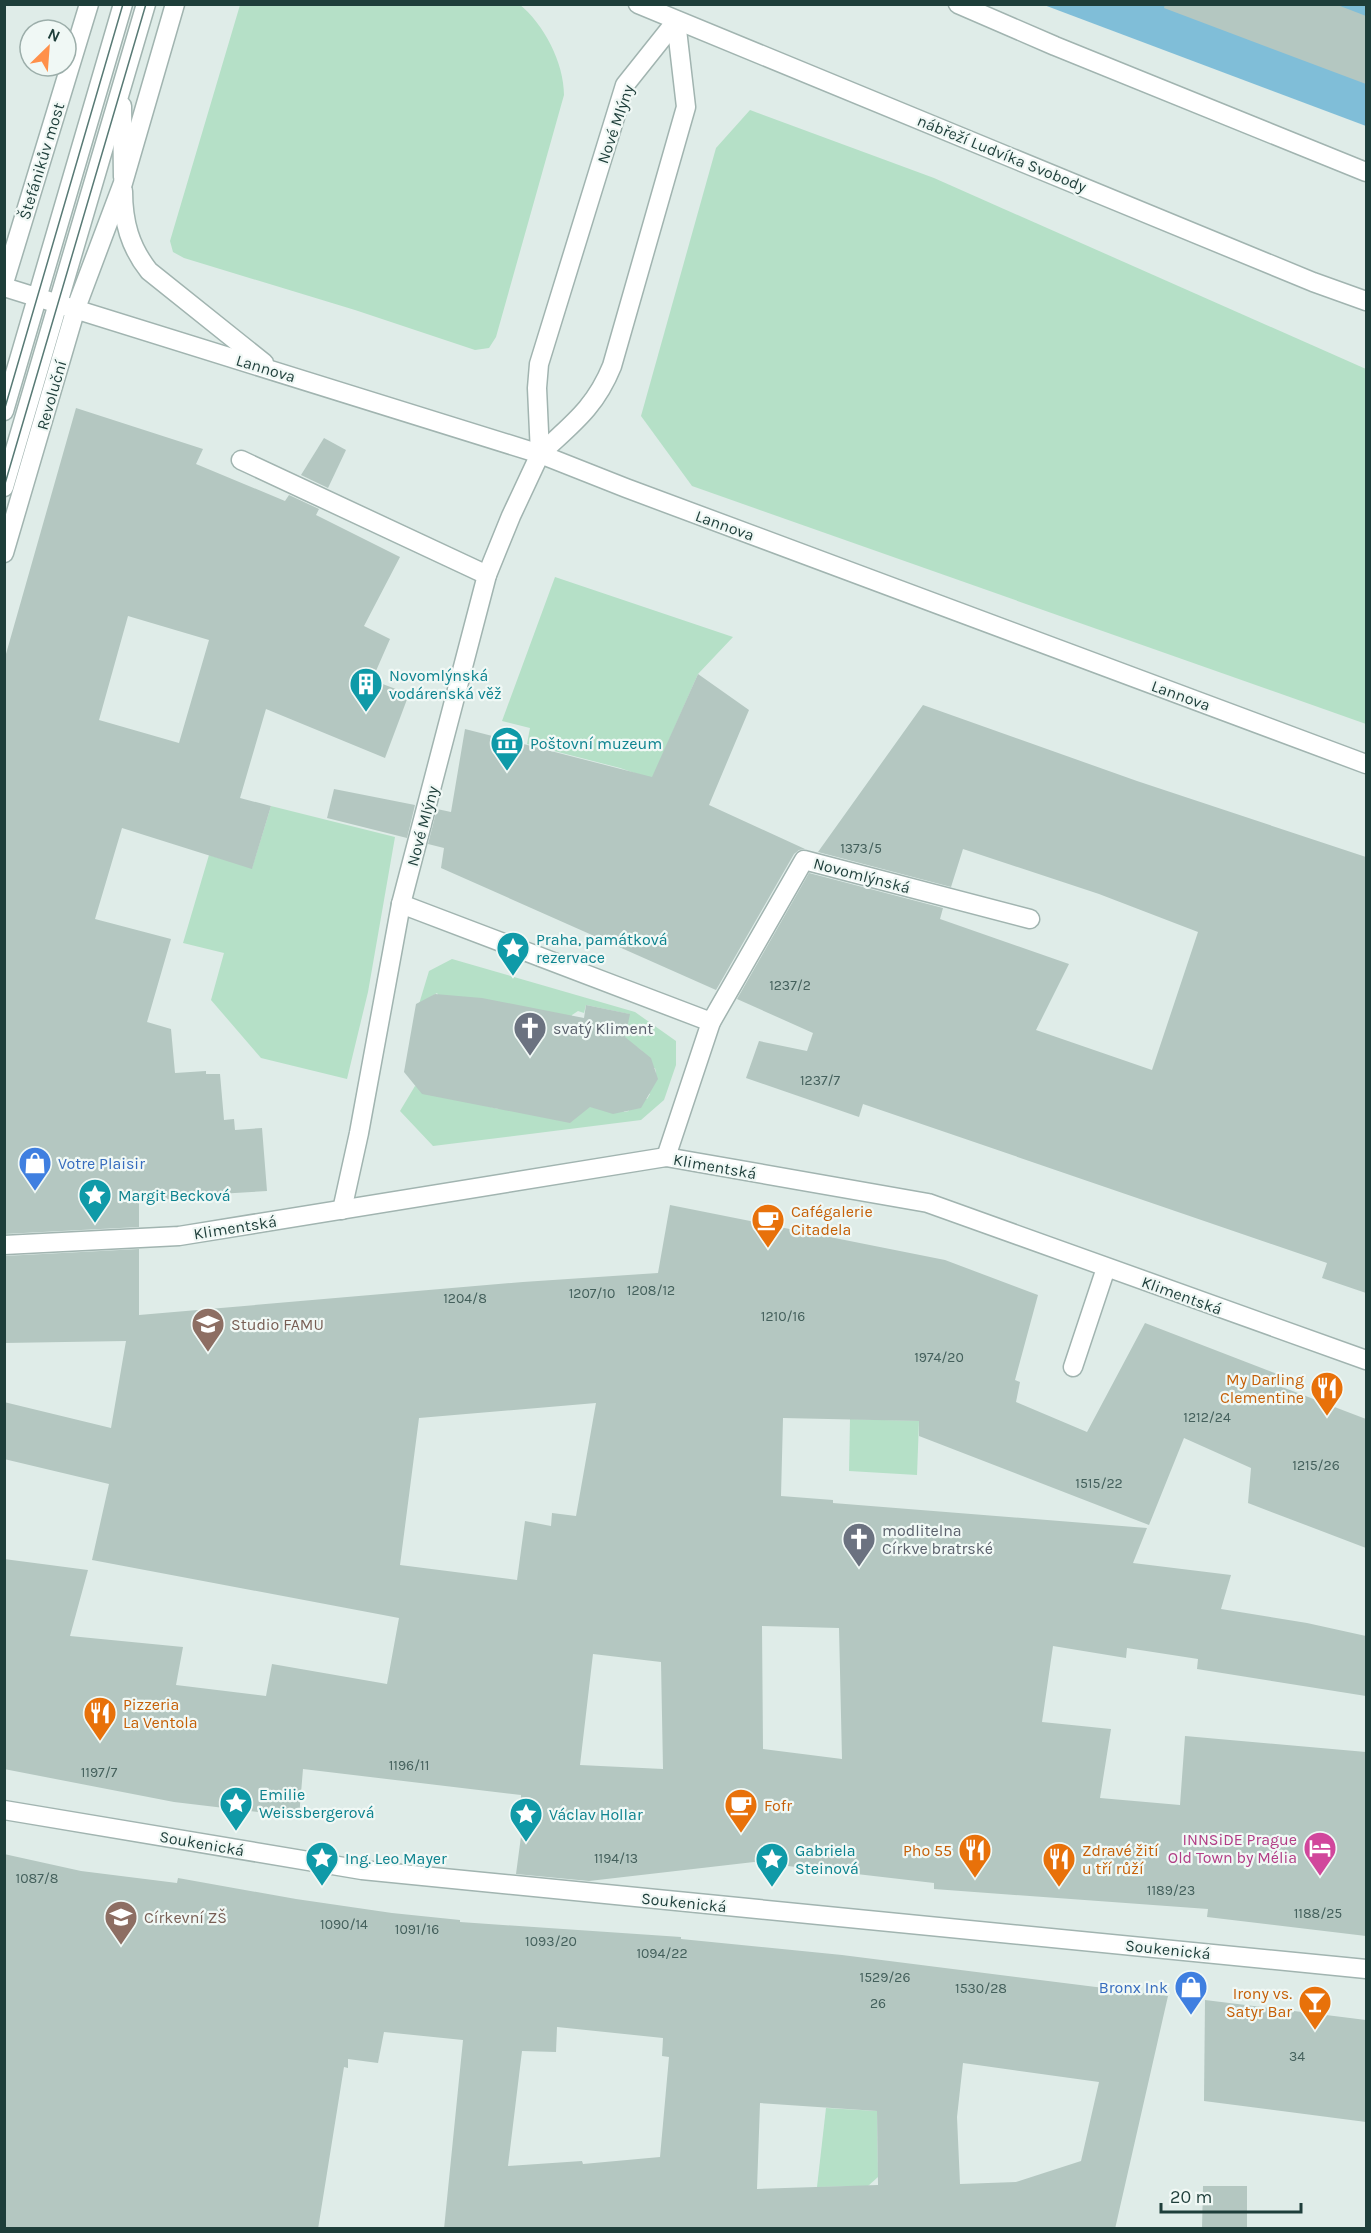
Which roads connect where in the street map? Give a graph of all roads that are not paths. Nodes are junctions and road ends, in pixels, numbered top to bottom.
1 (88, 4) edge
2 (638, 4) edge
3 (958, 4) edge
4 (123, 5) edge
5 (145, 8) edge
6 (173, 12) edge
7 (676, 21) junction
8 (122, 86) junction
9 (1366, 172) edge
10 (123, 183) junction
11 (4, 285) edge
12 (38, 297) junction
13 (1366, 301) edge
14 (58, 303) junction
15 (76, 308) junction
16 (272, 370) junction
17 (4, 411) edge
18 (540, 454) junction
19 (240, 460) dead end
20 (4, 487) edge
21 (4, 553) edge
22 (487, 575) junction
23 (1366, 764) edge
24 (401, 904) junction
25 (1030, 919) dead end
26 (711, 1022) junction
27 (666, 1157) junction
28 (342, 1210) junction
29 (4, 1245) edge
30 (1106, 1268) junction
31 (1366, 1360) edge
32 (1073, 1366) dead end
33 (4, 1810) edge
34 (1366, 1969) edge

1 - 11 street, Štefánikův most
2 - 7 street, nábřeží Ludvíka Svobody
3 - 9 street
4 - 12 street
5 - 8 street
6 - 10 street
7 - 13 street, nábřeží Ludvíka Svobody
7 - 18 street, Nové Mlýny
7 - 18 street, Nové Mlýny
8 - 10 street
8 - 14 street
10 - 15 street, Revoluční
10 - 16 street
11 - 12 street
12 - 14 street
12 - 17 street
14 - 15 street
14 - 20 street
15 - 16 street, Lannova
15 - 21 street, Revoluční
16 - 18 street, Lannova
18 - 22 street, Nové Mlýny
18 - 23 street, Lannova
19 - 22 street
22 - 24 street, Nové Mlýny
24 - 26 street
24 - 28 street, Nové Mlýny
25 - 26 street, Novomlýnská
26 - 27 street, Novomlýnská
27 - 28 street, Klimentská
27 - 30 street, Klimentská
28 - 29 street, Klimentská
30 - 31 street, Klimentská
30 - 32 street
33 - 34 street, Soukenická

